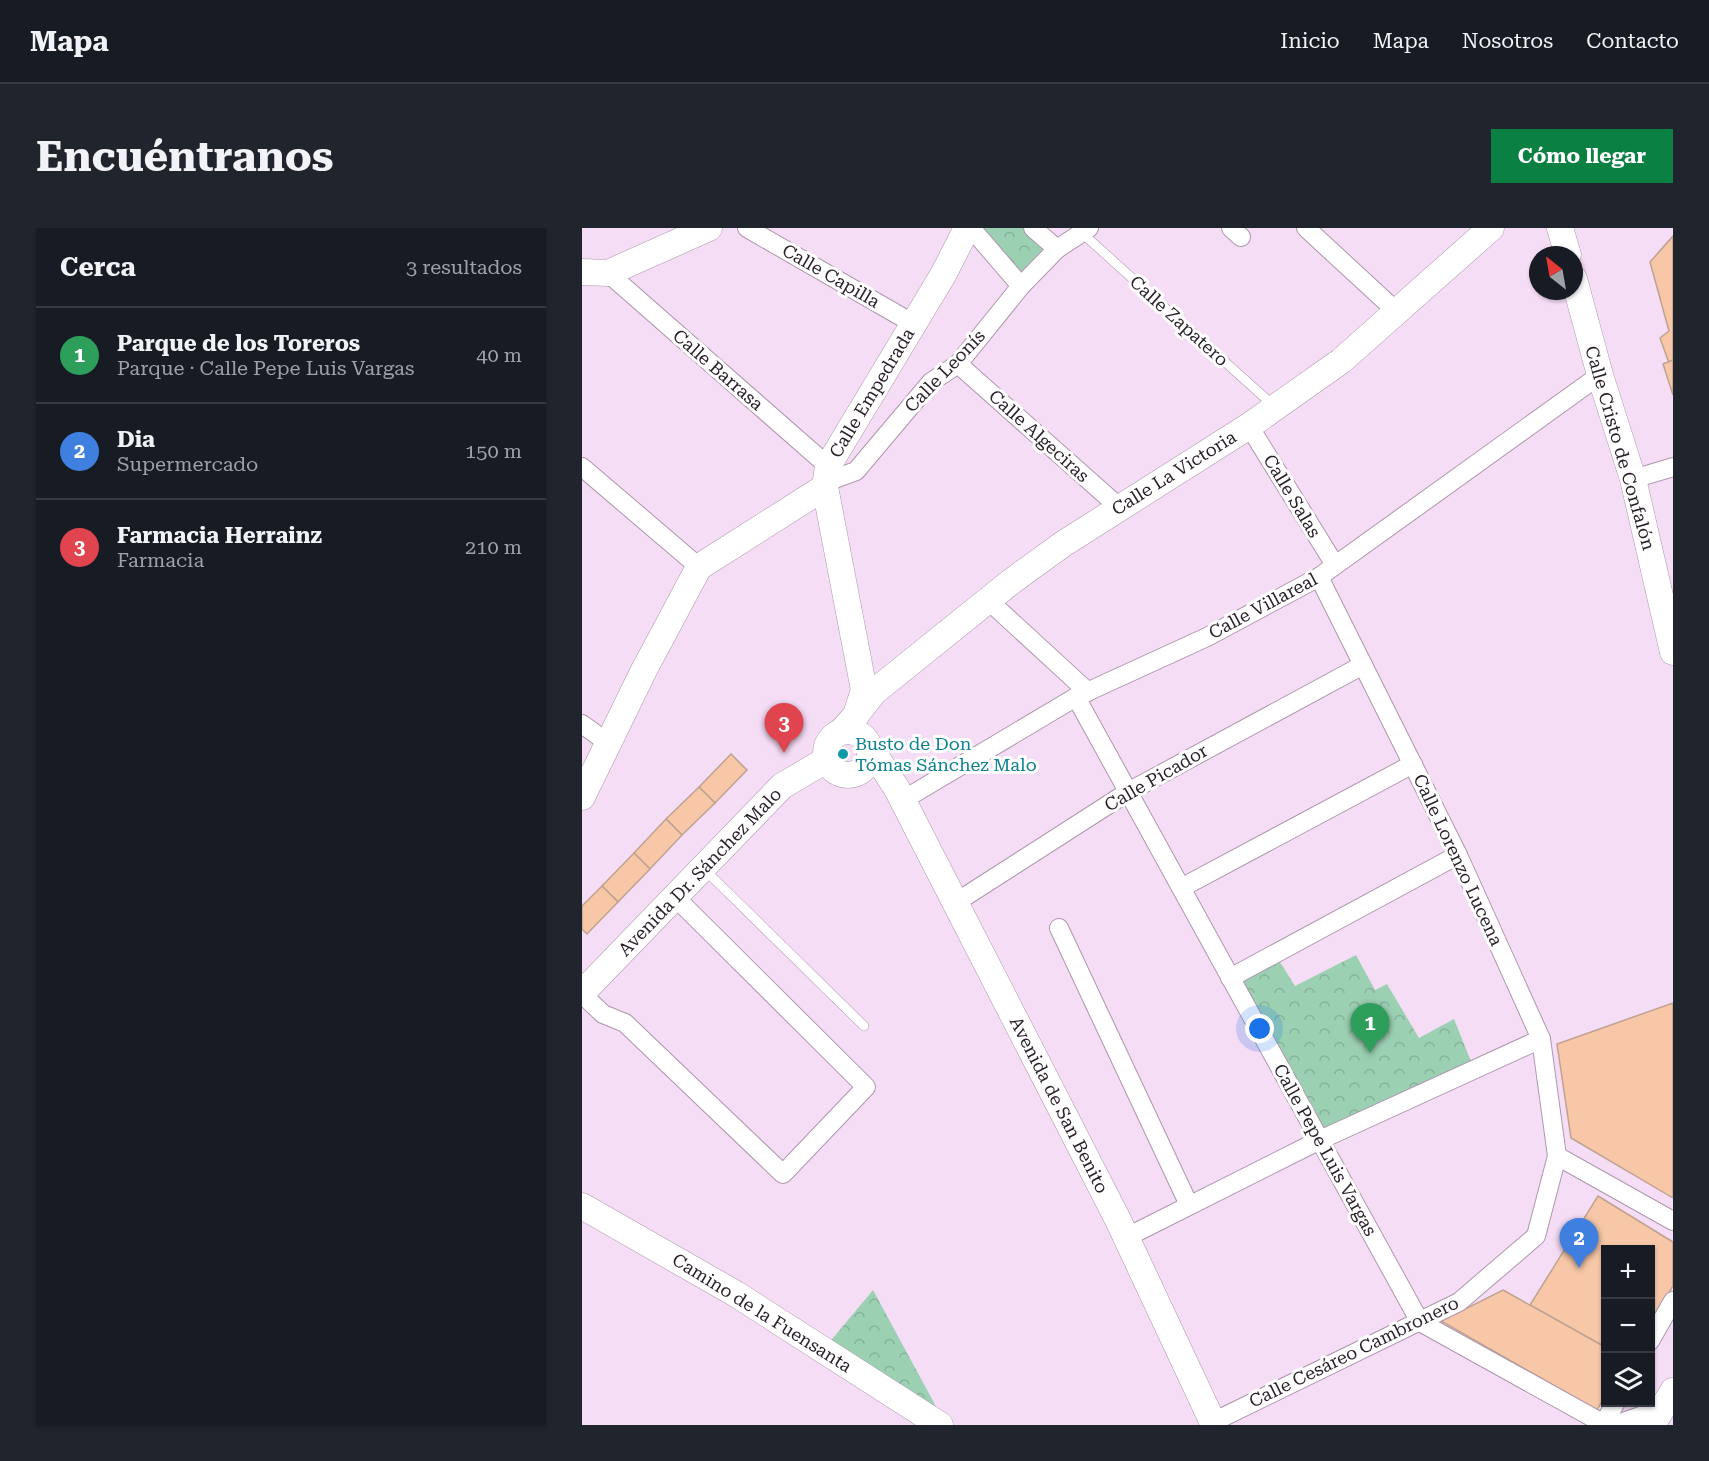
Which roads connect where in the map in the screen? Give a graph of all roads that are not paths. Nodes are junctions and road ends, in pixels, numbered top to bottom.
1 (709, 228) edge
2 (747, 228) edge
3 (969, 228) edge
4 (1033, 228) edge
5 (1306, 228) edge
6 (1491, 228) edge
7 (1560, 228) edge
8 (1085, 230) edge
9 (1565, 246) edge
10 (1057, 249) junction
11 (582, 272) edge
12 (608, 273) junction
13 (1021, 286) junction
14 (1580, 300) edge
15 (1396, 311) junction
16 (914, 324) junction
17 (958, 364) junction
18 (1600, 375) junction
19 (1276, 408) junction
20 (1249, 426) junction
21 (582, 466) edge
22 (1673, 467) edge
23 (826, 479) junction
24 (1633, 479) junction
25 (1120, 508) junction
26 (1335, 565) junction
27 (699, 567) junction
28 (1319, 577) junction
29 (990, 601) junction
30 (1673, 652) edge
31 (1363, 665) junction
32 (1082, 694) junction
33 (849, 723) junction
34 (582, 724) edge
35 (608, 743) junction
36 (868, 744) junction
37 (826, 760) junction
38 (1413, 764) junction
39 (861, 772) junction
40 (1128, 792) junction
41 (900, 795) junction
42 (582, 797) edge
43 (1458, 855) junction
44 (703, 868) junction
45 (1181, 888) junction
46 (675, 897) junction
47 (955, 903) junction
48 (1059, 928) dead end
49 (1230, 978) junction
50 (582, 993) edge
51 (864, 1026) dead end
52 (1541, 1038) junction
53 (1320, 1140) junction
54 (1557, 1156) junction
55 (1190, 1205) junction
56 (582, 1206) edge
57 (1673, 1221) edge
58 (1125, 1238) junction
59 (1673, 1301) edge
60 (1420, 1322) junction
61 (1655, 1332) edge
62 (1613, 1407) edge
63 (1663, 1408) edge
64 (1214, 1423) edge
65 (1606, 1424) edge
66 (940, 1425) edge

1 - 12 street
2 - 16 street, Calle Capilla
3 - 13 street
3 - 16 street, Calle Empedrada
4 - 10 street
5 - 15 street
6 - 15 street, Calle La Victoria
7 - 9 street
8 - 10 street, Calle Leonís
8 - 19 lane, Calle Zapatero
10 - 13 street, Calle Leonís
11 - 12 street
12 - 23 street, Calle Barrasa
13 - 17 street, Calle Leonís
14 - 18 street, Calle Cristo de Confalón
15 - 19 street, Calle La Victoria
16 - 23 street, Calle Empedrada
17 - 23 street, Calle Leonís
17 - 25 street, Calle Algeciras
18 - 24 street, Calle Cristo de Confalón
18 - 26 street, Calle Villareal
19 - 20 street, Calle La Victoria
20 - 25 street, Calle La Victoria
20 - 26 street, Calle Salas
21 - 27 street
22 - 24 street
23 - 27 street, Calle Empedrada
23 - 33 street
24 - 30 street, Calle Cristo de Confalón
25 - 29 street, Calle La Victoria
26 - 28 street, Calle Villareal
27 - 35 street, Calle Empedrada
28 - 31 street, Calle Lorenzo Lucena
28 - 32 street, Calle Villareal
29 - 32 street, Calle Pepe Luis Vargas
29 - 33 street, Calle La Victoria
31 - 38 street, Calle Lorenzo Lucena
31 - 40 street, Calle Picador
32 - 40 street, Calle Pepe Luis Vargas
32 - 41 street, Calle Villareal
33 - 36 street
33 - 37 street
34 - 35 street
35 - 42 street, Calle Empedrada
36 - 39 street
36 - 41 street, Avenida de San Benito
37 - 39 street
37 - 44 street, Avenida Dr. Sánchez Malo
38 - 43 street, Calle Lorenzo Lucena
38 - 45 street
39 - 41 street
40 - 45 street, Calle Pepe Luis Vargas
40 - 47 street, Calle Picador
41 - 47 street, Avenida de San Benito
43 - 49 street
43 - 52 street, Calle Lorenzo Lucena
44 - 46 street, Avenida Dr. Sánchez Malo
44 - 51 lane
45 - 49 street, Calle Pepe Luis Vargas
46 - 50 street, Avenida Dr. Sánchez Malo
46 - 50 street
47 - 58 street, Avenida de San Benito
48 - 55 street
49 - 53 street, Calle Pepe Luis Vargas
52 - 53 street
52 - 54 street, Calle Lorenzo Lucena
53 - 55 street
53 - 60 street, Calle Pepe Luis Vargas
54 - 57 street
54 - 60 street, Calle Cesáreo Cambronero
55 - 58 street
56 - 66 street, Camino de la Fuensanta
58 - 64 street, Avenida de San Benito
59 - 61 street
60 - 64 street, Calle Cesáreo Cambronero
60 - 65 street
62 - 65 street
63 - 65 street

